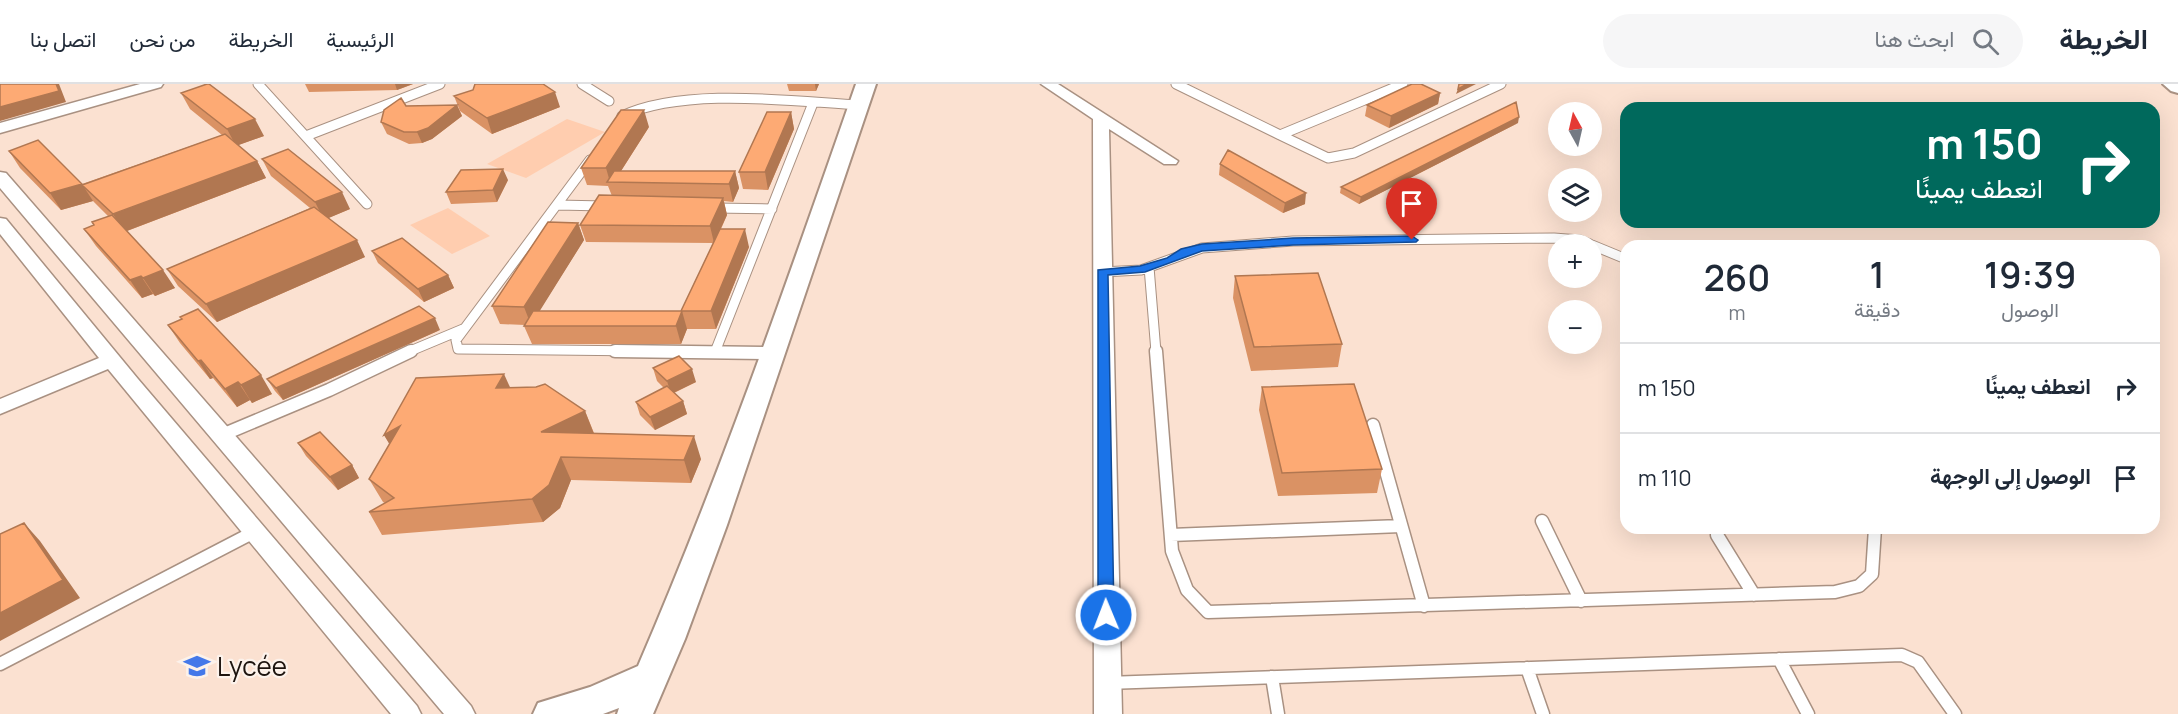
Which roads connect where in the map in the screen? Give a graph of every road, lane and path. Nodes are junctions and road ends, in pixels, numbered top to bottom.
1 (85, 84) edge
2 (156, 84) edge
3 (258, 84) edge
4 (440, 84) edge
5 (582, 84) edge
6 (1048, 84) edge
7 (1176, 84) edge
8 (1403, 84) edge
9 (1501, 84) edge
10 (2173, 84) edge
11 (2178, 87) edge
12 (862, 94) edge
13 (93, 101) junction
14 (609, 101) dead end
15 (813, 103) junction
16 (1101, 117) junction
17 (617, 123) edge
18 (0, 128) edge
19 (1280, 135) junction
20 (306, 136) junction
21 (597, 151) edge
22 (1170, 161) dead end
23 (0, 177) edge
24 (367, 204) dead end
25 (557, 205) junction
26 (617, 206) edge
27 (700, 207) edge
28 (772, 209) junction
29 (3, 230) edge
30 (1548, 238) edge
31 (1602, 249) edge
32 (1620, 257) edge
33 (1149, 267) junction
34 (1102, 272) junction
35 (466, 329) junction
36 (715, 353) junction
37 (773, 354) junction
38 (111, 360) junction
39 (0, 407) edge
40 (1373, 425) dead end
41 (222, 435) junction
42 (1542, 521) dead end
43 (1401, 526) junction
44 (254, 532) junction
45 (1875, 534) edge
46 (1171, 535) junction
47 (1718, 535) dead end
48 (1754, 595) junction
49 (1581, 601) junction
50 (1424, 606) junction
51 (1779, 660) junction
52 (0, 664) edge
53 (1527, 668) junction
54 (652, 676) junction
55 (1272, 677) junction
56 (1107, 683) junction
57 (407, 714) edge
58 (461, 714) edge
59 (551, 714) edge
60 (635, 714) edge
61 (1108, 714) edge
62 (1278, 714) edge
63 (1543, 714) edge
64 (1808, 714) edge
65 (1955, 714) edge

1 - 13 street
2 - 13 street
3 - 20 lane
4 - 20 lane
5 - 14 lane
6 - 16 street
7 - 19 lane
8 - 19 lane
9 - 19 lane
10 - 11 main road
12 - 15 lane
12 - 37 main road
13 - 18 street
15 - 17 lane
15 - 28 lane
16 - 22 street
16 - 34 street
20 - 24 lane
21 - 25 lane
23 - 41 street
25 - 26 lane
25 - 35 lane
27 - 28 lane
28 - 36 lane
29 - 38 street
30 - 33 lane
31 - 32 lane
33 - 34 lane
33 - 46 lane
34 - 56 street
35 - 36 lane
35 - 41 lane
36 - 37 lane
37 - 54 main road
38 - 39 street
38 - 44 street
40 - 43 lane
41 - 58 street
42 - 49 lane
43 - 46 lane
43 - 50 lane
44 - 52 lane
44 - 57 street
45 - 48 lane
46 - 50 lane
47 - 48 lane
48 - 49 lane
49 - 50 lane
51 - 53 lane
51 - 64 lane
51 - 65 lane
53 - 55 lane
53 - 63 lane
54 - 59 main road
54 - 60 main road
55 - 56 lane
55 - 62 lane
56 - 61 street

